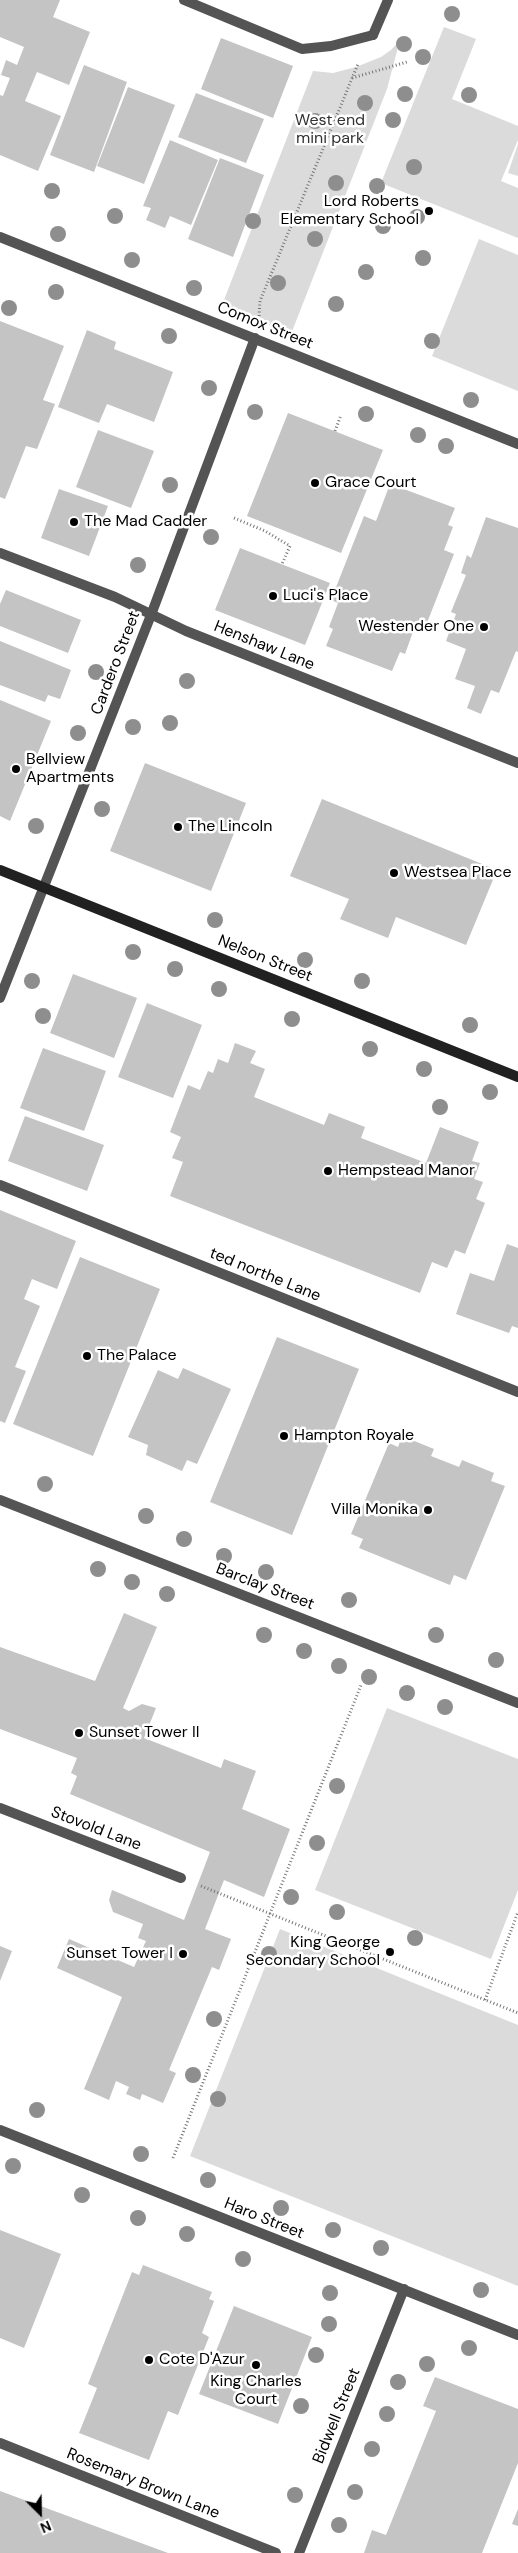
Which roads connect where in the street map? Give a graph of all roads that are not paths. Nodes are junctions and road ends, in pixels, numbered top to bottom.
1 (184, 0) edge
2 (388, 0) edge
3 (0, 237) edge
4 (254, 338) junction
5 (518, 444) edge
6 (0, 552) edge
7 (152, 615) junction
8 (518, 763) edge
9 (0, 870) edge
10 (45, 888) junction
11 (0, 998) edge
12 (518, 1077) edge
13 (0, 1185) edge
14 (518, 1392) edge
15 (0, 1500) edge
16 (518, 1704) edge
17 (0, 1808) edge
18 (181, 1878) road end
19 (0, 2130) edge
20 (404, 2290) junction
21 (518, 2335) edge
22 (0, 2444) edge
23 (276, 2553) edge
24 (299, 2553) edge

1 - 2 street
3 - 4 street, Comox Street
4 - 5 street, Comox Street
4 - 7 street, Cardero Street
6 - 7 street, Henshaw Lane
7 - 8 street, Henshaw Lane
7 - 10 street, Cardero Street
9 - 10 street, Nelson Street
10 - 11 street, Cardero Street
10 - 12 street, Nelson Street
13 - 14 street, ted northe Lane
15 - 16 street, Barclay Street
17 - 18 street, Stovold Lane
19 - 20 street, Haro Street
20 - 21 street, Haro Street
20 - 24 street, Bidwell Street
22 - 23 street, Rosemary Brown Lane

